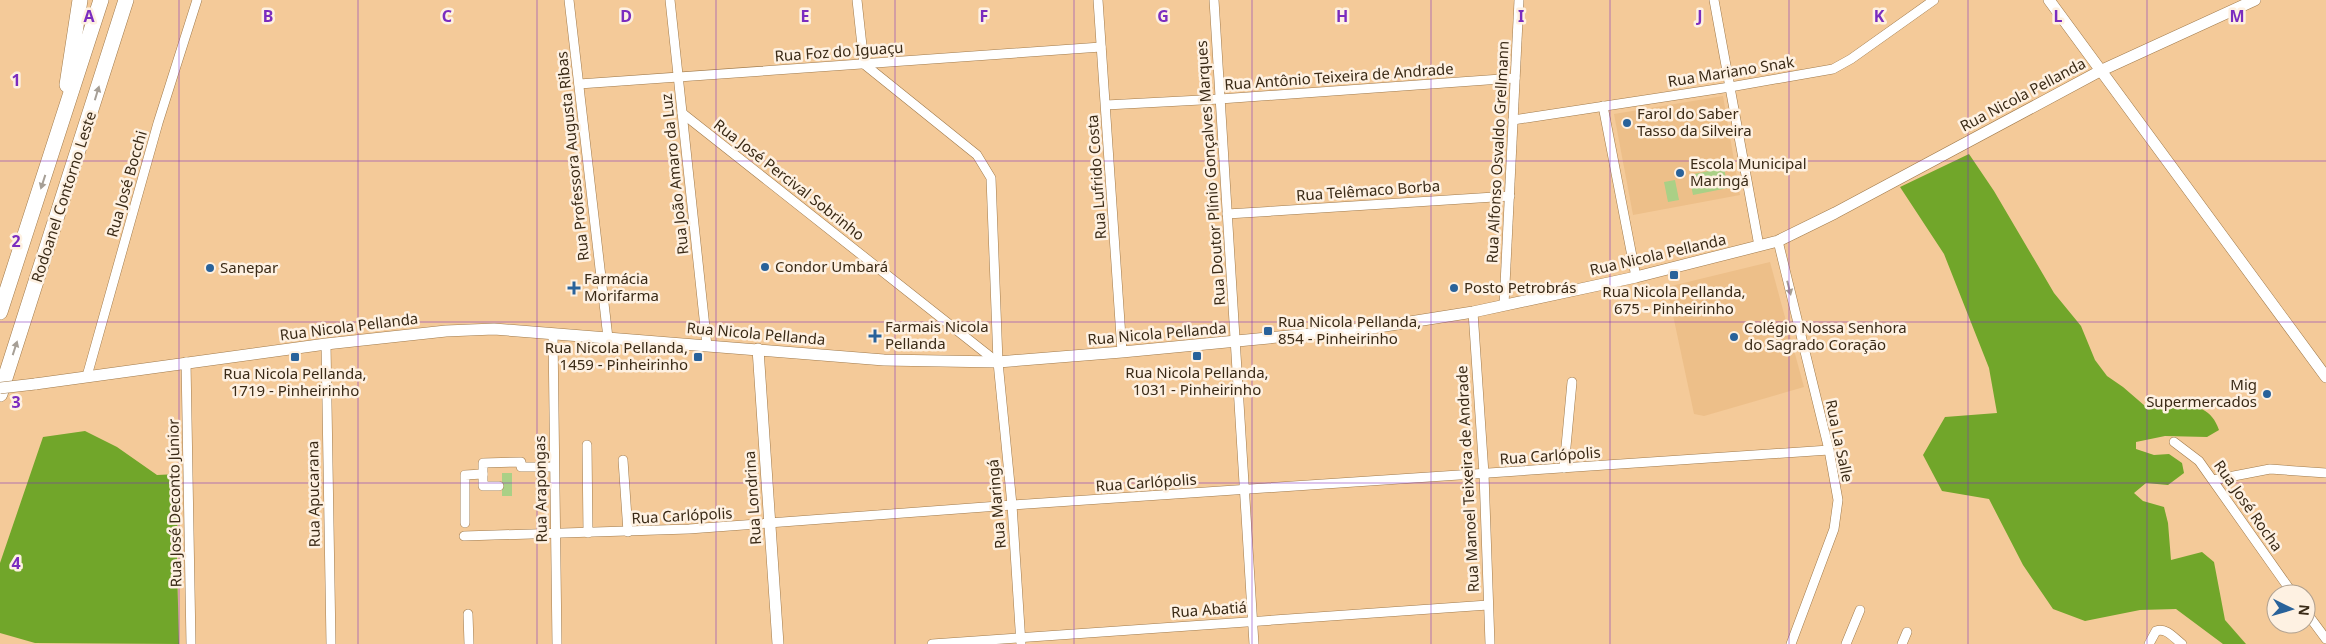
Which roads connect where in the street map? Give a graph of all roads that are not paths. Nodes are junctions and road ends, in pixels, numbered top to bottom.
1 (80, 0) edge
2 (101, 0) edge
3 (126, 0) edge
4 (197, 0) edge
5 (569, 0) edge
6 (670, 0) edge
7 (857, 0) edge
8 (1098, 0) edge
9 (1214, 0) edge
10 (1519, 0) edge
11 (1714, 0) edge
12 (1934, 0) edge
13 (2049, 0) edge
14 (2255, 0) edge
15 (1102, 46) junction
16 (864, 64) junction
17 (2100, 71) junction
18 (678, 77) junction
19 (1515, 78) junction
20 (579, 84) junction
21 (1730, 87) junction
22 (1220, 99) junction
23 (1106, 105) junction
24 (1603, 106) junction
25 (682, 113) junction
26 (1513, 120) junction
27 (59, 136) junction
28 (1510, 196) junction
29 (1227, 214) junction
30 (1778, 241) junction
31 (1759, 246) junction
32 (1636, 277) junction
33 (1504, 305) junction
34 (0, 312) edge
35 (1473, 312) junction
36 (553, 334) junction
37 (608, 338) junction
38 (1236, 342) junction
39 (326, 344) junction
40 (707, 346) junction
41 (758, 350) junction
42 (1122, 352) junction
43 (186, 362) junction
44 (998, 362) junction
45 (87, 376) junction
46 (2326, 377) edge
47 (1572, 382) dead end
48 (0, 388) edge
49 (0, 394) edge
50 (2174, 442) dead end
51 (587, 445) dead end
52 (1828, 450) junction
53 (623, 460) dead end
54 (554, 467) junction
55 (1564, 468) junction
56 (2326, 473) edge
57 (483, 474) junction
58 (1484, 474) junction
59 (2213, 480) junction
60 (499, 486) dead end
61 (1245, 490) junction
62 (1012, 505) junction
63 (465, 523) dead end
64 (770, 524) junction
65 (628, 532) junction
66 (588, 533) junction
67 (555, 535) junction
68 (464, 536) dead end
69 (2286, 584) edge
70 (1488, 605) junction
71 (1860, 610) dead end
72 (468, 614) dead end
73 (1253, 621) junction
74 (2316, 627) edge
75 (1907, 632) dead end
76 (2326, 639) edge
77 (1021, 641) edge
78 (191, 644) edge
79 (331, 644) edge
80 (469, 644) edge
81 (556, 644) edge
82 (778, 644) edge
83 (932, 644) edge
84 (1254, 644) edge
85 (1490, 644) edge
86 (1791, 644) edge
87 (1846, 644) edge
88 (1902, 644) edge
89 (2150, 644) edge
90 (2182, 644) edge

1 - 27 highway
2 - 27 highway, Rodoanel Contorno Leste
49 -> 3 highway, Rodoanel Contorno Leste
4 - 45 street, Rua José Bocchi
5 - 20 street, Rua Professora Augusta Ribas
6 - 18 street, Rua João Amaro da Luz
7 - 16 street
8 - 15 street, Rua Lufrido Costa
9 - 22 street, Rua Doutor Plínio Gonçalves Marques
10 - 19 street, Rua Alfonso Osvaldo Grellmann
11 - 21 street
12 - 21 street, Rua Mariano Snak
13 - 17 main road
14 - 17 main road, Rua Nicola Pellanda
15 - 16 street, Rua Foz do Iguaçu
15 - 23 street, Rua Lufrido Costa
16 - 18 street, Rua Foz do Iguaçu
16 - 44 street, Rua Maringá
17 - 30 main road, Rua Nicola Pellanda
17 - 46 main road
18 - 20 street, Rua Foz do Iguaçu
18 - 25 street, Rua João Amaro da Luz
19 - 22 street, Rua Antônio Teixeira de Andrade
19 - 26 street, Rua Alfonso Osvaldo Grellmann
20 - 37 street, Rua Professora Augusta Ribas
21 - 24 street, Rua Mariano Snak
21 - 31 street
22 - 23 street, Rua Antônio Teixeira de Andrade
22 - 29 street, Rua Doutor Plínio Gonçalves Marques
23 - 42 street, Rua Lufrido Costa
24 - 26 street, Rua Mariano Snak
24 - 32 street
25 - 40 street, Rua João Amaro da Luz
25 - 44 street, Rua José Percival Sobrinho
26 - 28 street, Rua Alfonso Osvaldo Grellmann
27 -> 34 highway, Rodoanel Contorno Leste
28 - 29 street, Rua Telêmaco Borba
28 - 33 street, Rua Alfonso Osvaldo Grellmann
29 - 38 street, Rua Doutor Plínio Gonçalves Marques
30 - 31 main road, Rua Nicola Pellanda
30 -> 52 street, Rua La Salle
31 - 32 main road, Rua Nicola Pellanda
32 - 33 main road, Rua Nicola Pellanda
33 - 35 main road, Rua Nicola Pellanda
35 - 38 main road, Rua Nicola Pellanda
35 - 58 street, Rua Manoel Teixeira de Andrade
36 - 37 main road, Rua Nicola Pellanda
36 - 39 main road, Rua Nicola Pellanda
36 - 54 street, Rua Arapongas
37 - 40 main road, Rua Nicola Pellanda
38 - 42 main road, Rua Nicola Pellanda
38 - 61 street, Rua Doutor Plínio Gonçalves Marques
39 - 43 main road, Rua Nicola Pellanda
39 - 79 street, Rua Apucarana
40 - 41 main road, Rua Nicola Pellanda
41 - 44 main road, Rua Nicola Pellanda
41 - 64 main road, Rua Londrina
42 - 44 main road, Rua Nicola Pellanda
43 - 45 main road, Rua Nicola Pellanda
43 - 78 street, Rua José Deconto Júnior
44 - 62 street, Rua Maringá
45 - 48 main road, Rua Nicola Pellanda, bridge
47 - 55 street
50 - 59 street, Rua José Rocha
51 - 66 street
52 - 55 street, Rua Carlópolis
52 - 86 street, Rua La Salle
53 - 65 street
54 - 57 street
54 - 67 street, Rua Arapongas
55 - 58 street, Rua Carlópolis
56 - 59 street
57 - 60 street
57 - 63 street
58 - 61 street, Rua Carlópolis
58 - 70 street, Rua Manoel Teixeira de Andrade
59 - 69 street, Rua José Rocha
61 - 62 street, Rua Carlópolis
61 - 73 street, Rua Doutor Plínio Gonçalves Marques
62 - 64 street, Rua Carlópolis
62 - 77 street, Rua Maringá
64 - 65 street, Rua Carlópolis
64 - 82 main road, Rua Londrina
65 - 66 street, Rua Carlópolis
66 - 67 street, Rua Carlópolis
67 - 68 street, Rua Carlópolis
67 - 81 street, Rua Arapongas
70 - 73 street, Rua Abatiá
70 - 85 street, Rua Manoel Teixeira de Andrade
71 - 87 street
72 - 80 street
73 - 77 street, Rua Abatiá
73 - 84 street, Rua Doutor Plínio Gonçalves Marques
74 - 76 street
75 - 88 street
77 - 83 street, Rua Abatiá
89 - 90 street

